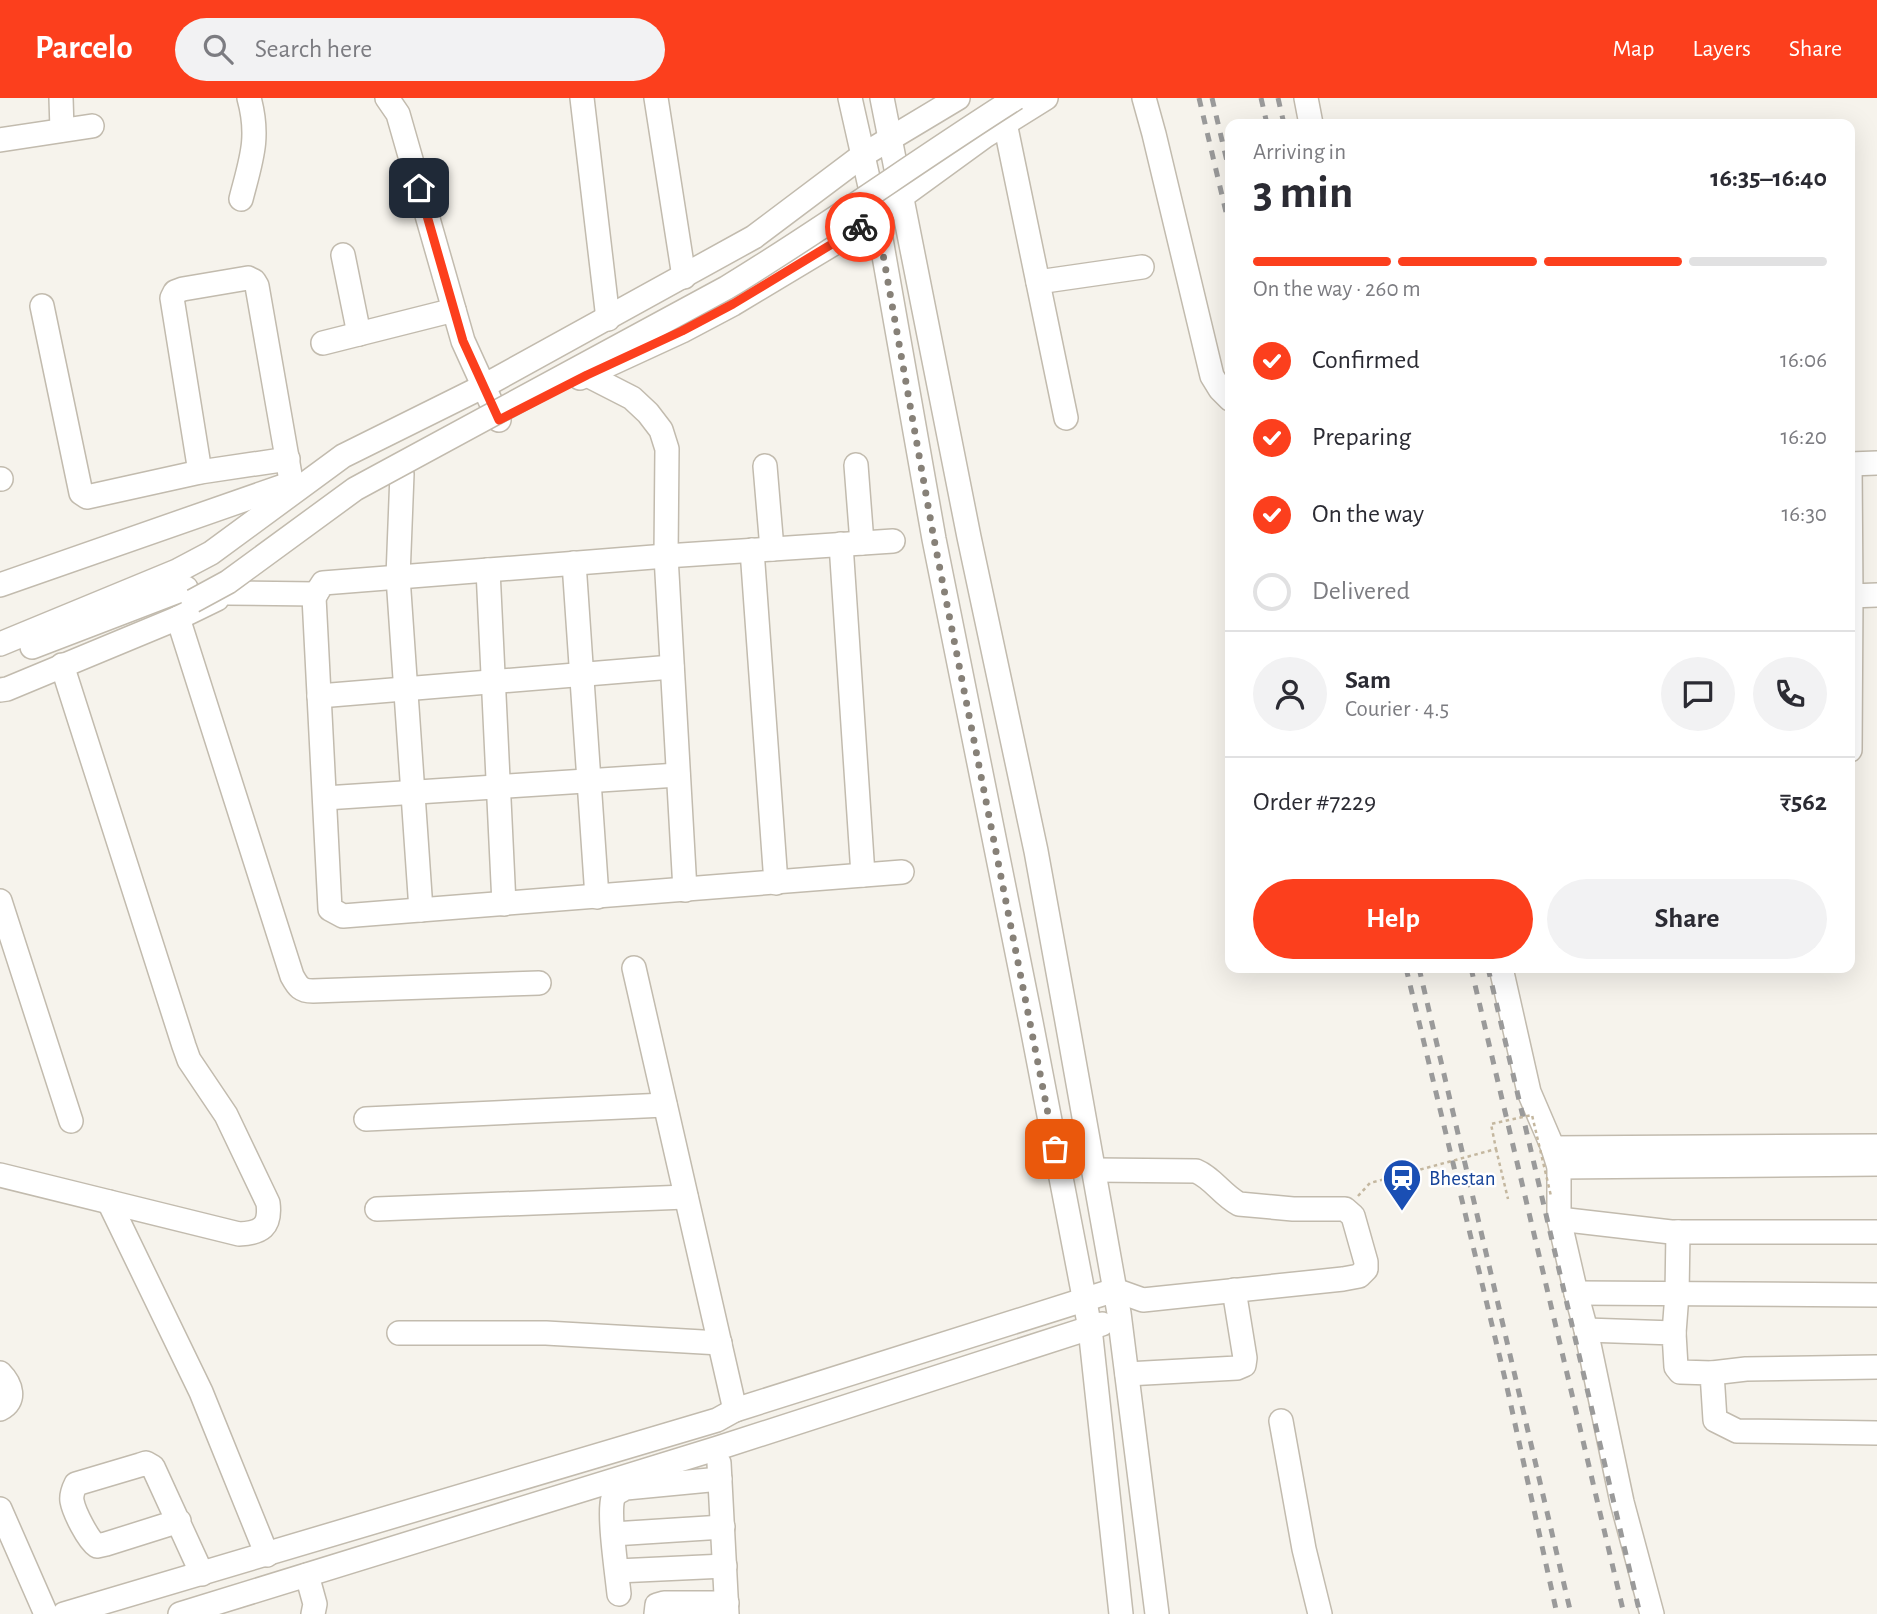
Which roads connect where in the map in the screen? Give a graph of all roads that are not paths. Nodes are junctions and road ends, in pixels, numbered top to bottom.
1 (61, 98) edge
2 (249, 98) edge
3 (387, 98) edge
4 (582, 98) edge
5 (656, 98) edge
6 (850, 98) edge
7 (882, 98) edge
8 (958, 98) edge
9 (989, 98) edge
10 (1016, 98) edge
11 (1046, 98) edge
12 (1144, 98) edge
13 (1306, 98) edge
14 (1310, 119) edge
15 (1005, 123) junction
16 (92, 126) dead end
17 (62, 130) junction
18 (0, 139) edge
19 (890, 139) junction
20 (863, 155) junction
21 (902, 196) junction
22 (240, 199) dead end
23 (876, 215) junction
24 (343, 256) dead end
25 (1142, 267) dead end
26 (684, 277) junction
27 (1038, 282) junction
28 (42, 306) dead end
29 (454, 310) junction
30 (608, 319) junction
31 (359, 334) junction
32 (323, 343) dead end
33 (587, 375) junction
34 (482, 387) junction
35 (1225, 394) edge
36 (1066, 418) dead end
37 (499, 420) junction
38 (288, 459) junction
39 (1877, 463) edge
40 (1855, 464) edge
41 (856, 465) dead end
42 (765, 466) dead end
43 (200, 472) junction
44 (402, 474) junction
45 (293, 488) junction
46 (893, 541) dead end
47 (852, 544) junction
48 (762, 550) junction
49 (666, 556) junction
50 (574, 563) junction
51 (488, 570) junction
52 (398, 577) junction
53 (0, 586) edge
54 (227, 593) junction
55 (316, 594) junction
56 (1855, 596) edge
57 (1877, 596) edge
58 (185, 602) junction
59 (0, 644) edge
60 (0, 659) edge
61 (62, 665) junction
62 (672, 667) junction
63 (582, 674) junction
64 (0, 678) edge
65 (494, 682) junction
66 (406, 689) junction
67 (0, 690) edge
68 (319, 696) junction
69 (678, 775) junction
70 (589, 780) junction
71 (499, 786) junction
72 (413, 792) junction
73 (325, 798) junction
74 (1036, 852) junction
75 (999, 861) junction
76 (902, 872) dead end
77 (863, 875) junction
78 (776, 883) junction
79 (685, 890) junction
80 (597, 897) junction
81 (0, 901) edge
82 (504, 904) junction
83 (421, 910) junction
84 (634, 968) dead end
85 (1501, 973) edge
86 (539, 983) dead end
87 (665, 1105) junction
88 (366, 1119) dead end
89 (71, 1121) dead end
90 (1877, 1146) edge
91 (1556, 1157) junction
92 (1877, 1164) edge
93 (1094, 1170) junction
94 (0, 1175) edge
95 (686, 1197) junction
96 (109, 1202) junction
97 (377, 1209) dead end
98 (1559, 1219) junction
99 (1678, 1232) junction
100 (1877, 1232) edge
101 (1115, 1290) junction
102 (1234, 1290) junction
103 (1576, 1293) junction
104 (1677, 1294) junction
105 (1877, 1295) edge
106 (1143, 1300) junction
107 (1084, 1301) junction
108 (1120, 1317) junction
109 (1090, 1328) junction
110 (1586, 1330) junction
111 (1674, 1333) junction
112 (399, 1334) dead end
113 (720, 1343) junction
114 (1877, 1367) edge
115 (0, 1373) edge
116 (1712, 1373) junction
117 (1127, 1374) junction
118 (0, 1409) edge
119 (726, 1415) junction
120 (1281, 1420) dead end
121 (1877, 1433) edge
122 (718, 1448) junction
123 (720, 1479) junction
124 (0, 1509) edge
125 (179, 1521) junction
126 (364, 1526) junction
127 (723, 1527) junction
128 (613, 1534) junction
129 (1148, 1539) junction
130 (1113, 1544) junction
131 (374, 1554) junction
132 (267, 1555) junction
133 (725, 1566) junction
134 (202, 1574) junction
135 (307, 1575) junction
136 (727, 1608) edge
137 (46, 1614) edge
138 (64, 1614) edge
139 (180, 1614) edge
140 (313, 1614) edge
141 (656, 1614) edge
142 (1121, 1614) edge
143 (1157, 1614) edge
144 (1320, 1614) edge
145 (1651, 1614) edge

1 - 17 street
2 - 22 street
3 - 29 street
4 - 30 street
5 - 26 street
6 - 20 street
7 - 19 street
8 - 19 street
9 - 58 street
10 - 58 street, bridge
11 - 15 street
12 - 35 street
13 - 14 street
15 - 21 street
15 - 27 street
16 - 17 street
17 - 18 street
19 - 20 street
19 - 21 street
20 - 23 street
20 - 26 street
21 - 23 street
21 - 74 street
23 - 33 street
23 - 75 street
24 - 31 street
25 - 27 street
26 - 30 street
27 - 36 street
28 - 43 street
29 - 31 street
29 - 34 street
30 - 34 street
31 - 32 street
33 - 37 street
33 - 49 street
34 - 37 street
34 - 45 street
37 - 44 street
38 - 43 street
38 - 43 street
38 - 45 street
39 - 40 street
41 - 47 street
42 - 48 street
44 - 52 street
44 - 54 street
45 - 53 street
45 - 59 street
46 - 47 street
47 - 48 street
47 - 77 street
48 - 49 street
48 - 78 street
49 - 50 street
49 - 62 street
50 - 51 street
50 - 63 street
51 - 52 street
51 - 65 street
52 - 55 street
52 - 66 street
54 - 55 street
54 - 58 street
55 - 68 street
56 - 57 street
58 - 60 street
58 - 61 street
58 - 64 street
58 - 86 street
61 - 67 street
61 - 96 street
62 - 63 street
62 - 69 street
63 - 65 street
63 - 70 street
65 - 66 street
65 - 71 street
66 - 68 street
66 - 72 street
68 - 73 street
69 - 70 street
69 - 79 street
70 - 71 street
70 - 80 street
71 - 72 street
71 - 82 street
72 - 73 street
72 - 83 street
73 - 83 street
74 - 75 street
74 - 93 street
75 - 107 street
76 - 77 street
77 - 78 street
78 - 79 street
79 - 80 street
80 - 82 street
81 - 89 street
82 - 83 street
84 - 87 street
85 - 91 street
87 - 88 street
87 - 95 street
90 - 91 street
91 - 92 street
91 - 98 street
93 - 101 street
93 - 102 street
94 - 96 street
95 - 97 street
95 - 113 street
96 - 132 street
98 - 99 street
98 - 103 street
99 - 100 street
99 - 104 street
101 - 106 street
101 - 107 street
101 - 108 street
102 - 106 street
102 - 117 street
103 - 104 street
103 - 110 street
104 - 105 street
104 - 111 street
106 - 108 street
107 - 109 street
107 - 119 street
108 - 109 street
108 - 117 street
109 - 122 street
109 - 130 street
110 - 111 street
110 - 145 street
111 - 116 street
112 - 113 street
113 - 119 street
114 - 116 street
115 - 118 street
116 - 121 street
117 - 129 street
119 - 122 street
119 - 126 street
120 - 144 street
122 - 123 street
122 - 131 street
123 - 127 street
123 - 128 street
124 - 137 street
125 - 125 street
125 - 134 street
126 - 131 street
126 - 132 street
127 - 128 street
127 - 133 street
128 - 133 street
129 - 130 street
129 - 143 street
130 - 142 street
131 - 135 street
132 - 134 street
133 - 136 street
134 - 138 street
135 - 139 street
135 - 140 street
136 - 141 street

